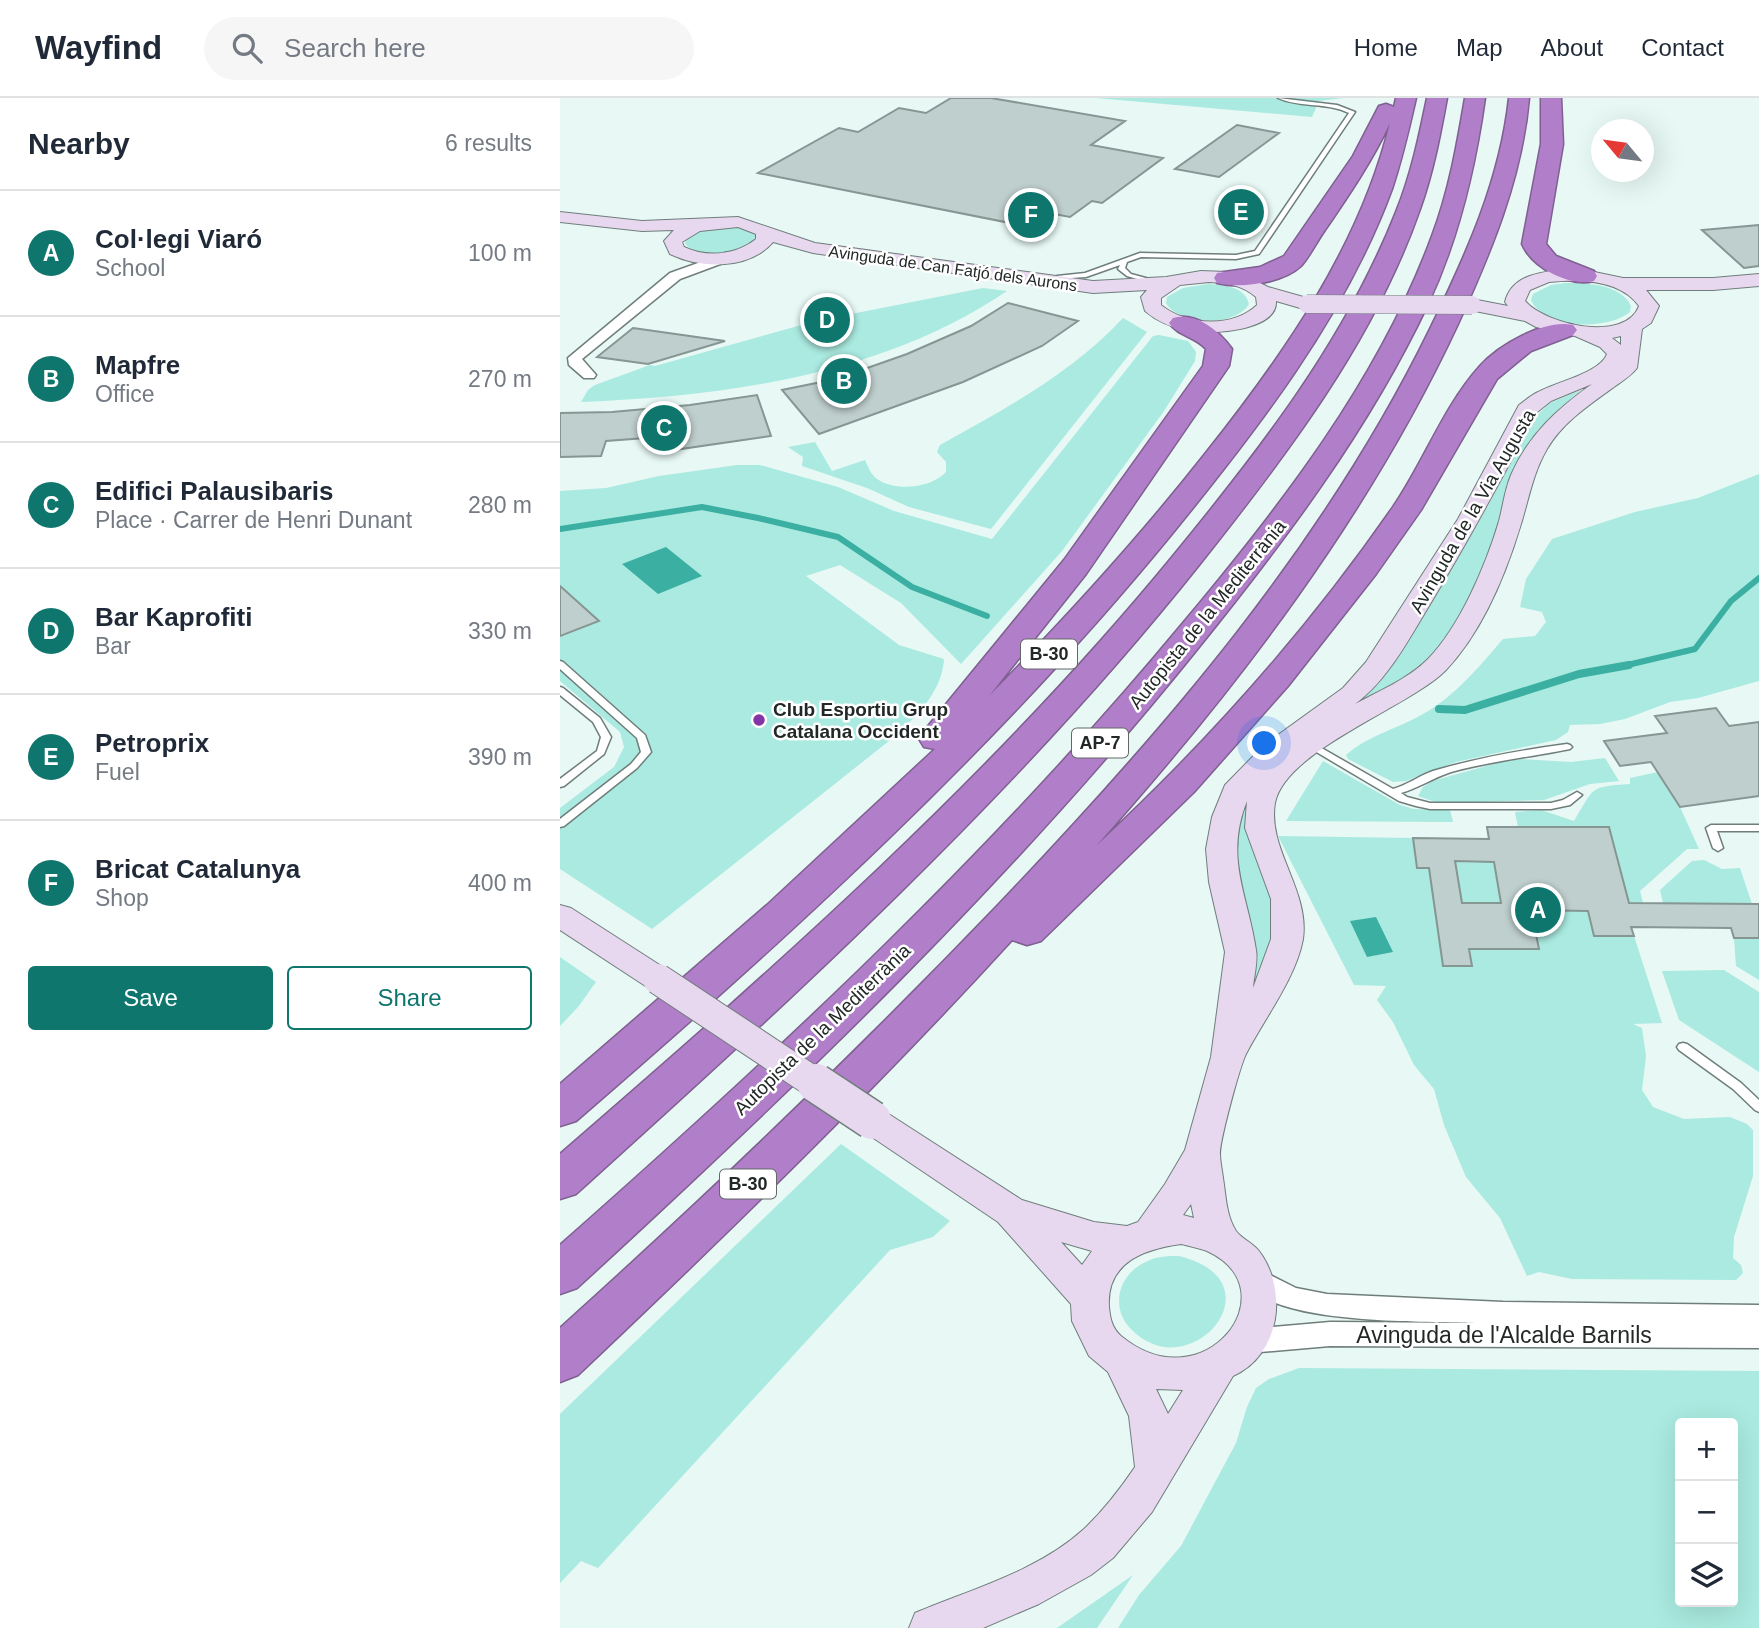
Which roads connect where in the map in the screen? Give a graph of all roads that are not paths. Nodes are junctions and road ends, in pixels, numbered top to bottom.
1 (1281, 98) edge
2 (1391, 98) edge
3 (1406, 98) edge
4 (1437, 98) edge
5 (1475, 98) edge
6 (1519, 98) edge
7 (1551, 98) edge
8 (560, 216) edge
9 (705, 224) junction
10 (642, 226) junction
11 (765, 233) junction
12 (675, 246) junction
13 (813, 248) junction
14 (734, 256) junction
15 (1125, 260) junction
16 (1108, 269) junction
17 (675, 276) junction
18 (1585, 276) junction
19 (1226, 278) junction
20 (1040, 280) junction
21 (1759, 280) edge
22 (1178, 281) junction
23 (1620, 284) junction
24 (1713, 284) junction
25 (1090, 287) junction
26 (1515, 295) junction
27 (1263, 302) junction
28 (1472, 305) junction
29 (1152, 307) junction
30 (1525, 315) junction
31 (1641, 317) junction
32 (1182, 323) junction
33 (1573, 331) junction
34 (589, 375) dead end
35 (560, 664) edge
36 (560, 691) edge
37 (1311, 745) junction
38 (1567, 747) dead end
39 (560, 784) edge
40 (1392, 792) junction
41 (1577, 795) dead end
42 (560, 824) edge
43 (1759, 828) edge
44 (1718, 848) dead end
45 (560, 915) edge
46 (673, 1012) junction
47 (893, 1042) junction
48 (1683, 1047) dead end
49 (1228, 1057) junction
50 (1759, 1107) edge
51 (560, 1109) edge
52 (1202, 1151) junction
53 (560, 1181) edge
54 (1011, 1212) junction
55 (1140, 1236) junction
56 (1222, 1240) junction
57 (560, 1274) edge
58 (1258, 1280) junction
59 (1089, 1298) junction
60 (1759, 1316) edge
61 (1759, 1336) edge
62 (1233, 1353) junction
63 (1122, 1359) junction
64 (560, 1360) edge
65 (1156, 1467) junction
66 (931, 1628) edge

1 - 15 lane
2 - 19 highway
3 - 46 highway, B-30
4 - 53 highway, AP-7
5 - 57 highway, Autopista de la Mediterrània / AP-7
6 - 47 highway, B-30
7 - 18 highway
8 - 10 street
9 - 10 street
9 - 11 street, Avinguda de Can Fatjó dels Aurons
9 - 12 street
10 - 12 street
11 - 13 street, Avinguda de Can Fatjó dels Aurons
11 - 14 street
12 - 14 street, Avinguda de Can Fatjó dels Aurons
12 - 17 street
13 - 14 street, Avinguda de Can Fatjó dels Aurons
13 - 20 street, Avinguda de Can Fatjó dels Aurons
14 - 17 street
15 - 16 lane
15 - 22 lane
16 - 20 lane
16 - 25 lane
17 - 34 street
18 - 23 street
18 - 26 street
19 - 22 street, Avinguda de Can Fatjó dels Aurons
19 - 27 street, Avinguda de Can Fatjó dels Aurons
20 - 25 street, Avinguda de Can Fatjó dels Aurons
21 - 24 street
22 - 25 street, Avinguda de Can Fatjó dels Aurons
22 - 29 street
23 - 24 street
23 - 31 street
24 - 31 street
25 - 29 street, Avinguda de Can Fatjó dels Aurons
26 - 28 street
26 - 30 street
27 - 28 street, bridge
27 - 32 street
28 - 30 street
29 - 32 street, Avinguda de Can Fatjó dels Aurons
30 - 33 street
31 - 33 street
31 - 37 street, Avinguda de la Via Augusta
32 - 46 highway, B-30
33 - 47 highway
33 - 49 street, Avinguda de la Via Augusta
35 - 42 lane
36 - 39 lane
37 - 40 lane
37 - 49 street, Avinguda de la Via Augusta
38 - 40 lane
40 - 41 lane
43 - 44 lane
45 - 54 street, bridge
46 - 51 highway, B-30
47 - 64 highway, B-30
48 - 50 lane
49 - 52 street, Avinguda de la Via Augusta
52 - 55 street, Avinguda de la Via Augusta
52 - 56 street, Avinguda de la Via Augusta
54 - 55 street
54 - 59 street
55 - 56 street
55 - 59 street
56 - 58 street
58 - 60 street, Avinguda de l'Alcalde Barnils
58 - 62 street
59 - 63 street
61 - 62 street, Avinguda de l'Alcalde Barnils
62 - 63 street
62 - 65 street
63 - 65 street
65 - 66 street

